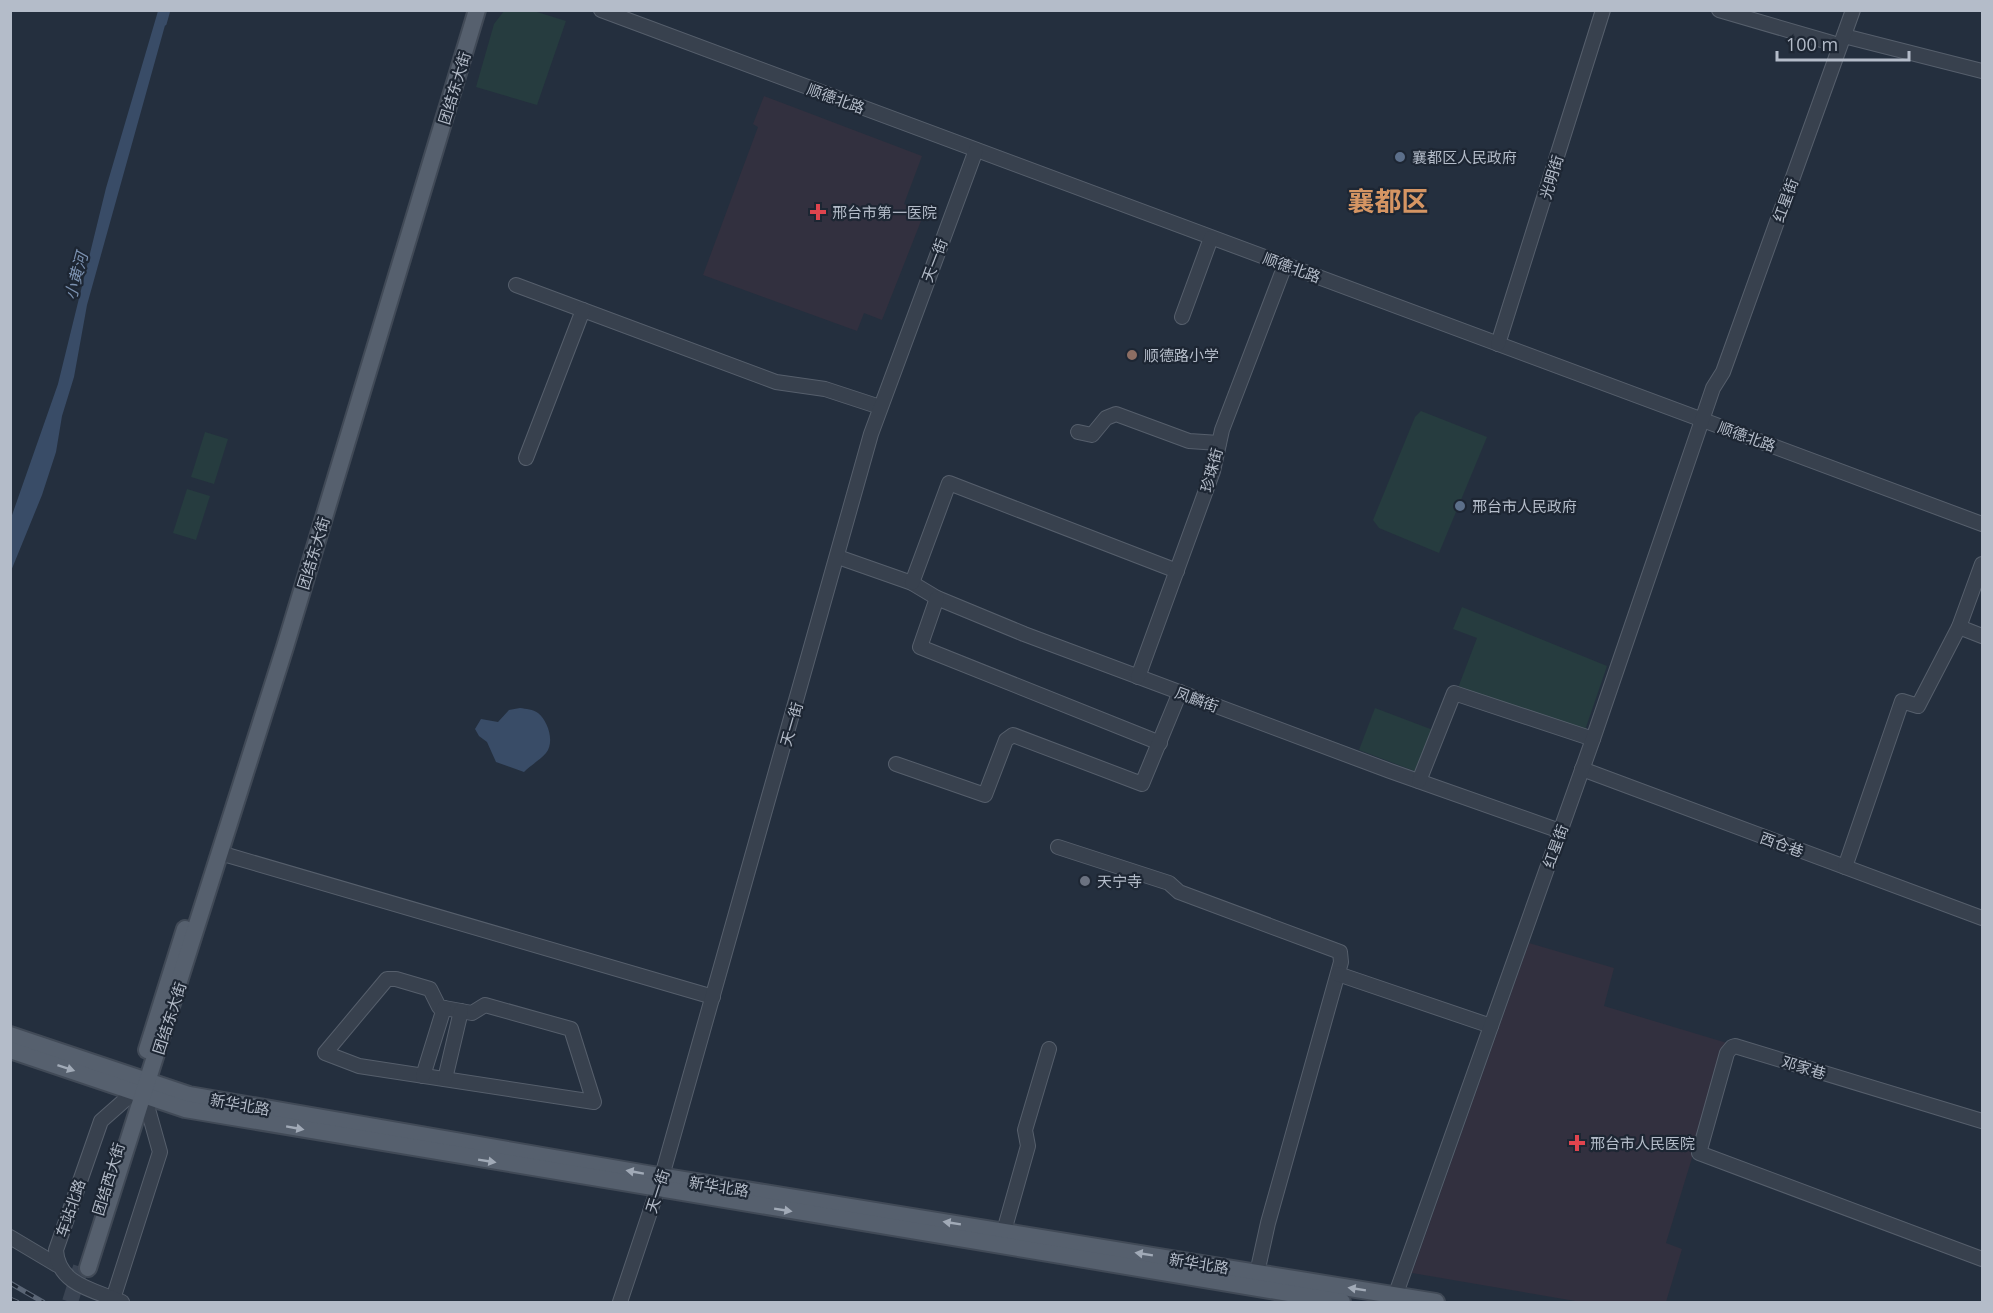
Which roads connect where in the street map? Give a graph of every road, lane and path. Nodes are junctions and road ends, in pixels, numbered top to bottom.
1 (467, 10) edge
2 (477, 10) edge
3 (601, 10) edge
4 (1603, 10) edge
5 (1719, 10) edge
6 (1844, 10) edge
7 (1853, 10) edge
8 (1844, 36) junction
9 (1832, 43) junction
10 (1983, 71) edge
11 (976, 150) junction
12 (1211, 238) junction
13 (1286, 265) junction
14 (516, 285) dead end
15 (583, 310) junction
16 (1182, 317) dead end
17 (1498, 344) junction
18 (1713, 388) junction
19 (880, 407) junction
20 (1702, 419) junction
21 (1078, 432) dead end
22 (1218, 443) junction
23 (526, 458) dead end
24 (1983, 524) edge
25 (838, 557) junction
26 (1983, 564) edge
27 (1177, 571) junction
28 (912, 583) junction
29 (938, 598) junction
30 (1959, 627) junction
31 (1983, 636) edge
32 (1138, 677) junction
33 (1180, 692) junction
34 (1593, 739) junction
35 (1160, 743) junction
36 (896, 764) dead end
37 (1582, 769) junction
38 (1419, 781) junction
39 (1560, 831) junction
40 (1058, 847) dead end
41 (220, 853) junction
42 (1845, 867) junction
43 (1983, 918) edge
44 (1338, 974) junction
45 (713, 997) junction
46 (444, 1008) junction
47 (461, 1011) junction
48 (1491, 1026) junction
49 (10, 1035) edge
50 (1049, 1049) dead end
51 (10, 1050) edge
52 (423, 1076) junction
53 (445, 1079) junction
54 (141, 1086) junction
55 (1983, 1121) edge
56 (660, 1183) junction
57 (1004, 1231) junction
58 (10, 1237) edge
59 (1983, 1259) edge
60 (57, 1265) junction
61 (85, 1268) tunnel mouth
62 (1257, 1273) junction
63 (1291, 1292) edge
64 (1394, 1299) edge
65 (118, 1300) edge
66 (620, 1302) edge
67 (1342, 1302) edge
68 (1436, 1302) edge

1 - 54 main road, 团结东大街
2 - 41 main road, 团结东大街
3 - 11 street, 顺德北路
4 - 17 street, 光明街
5 - 9 street
6 - 9 street, 红星街
7 - 8 street, 红星街
8 - 10 street
8 - 18 street, 红星街
9 - 18 street, 红星街
11 - 12 street, 顺德北路
11 - 19 street, 天一街
12 - 13 street, 顺德北路
12 - 16 street
13 - 17 street, 顺德北路
13 - 22 street, 珍珠街
14 - 15 street
15 - 19 street
15 - 23 street
17 - 20 street, 顺德北路
18 - 20 street, 红星街
19 - 25 street, 天一街
20 - 24 street, 顺德北路
20 - 34 street, 红星街
21 - 22 street
22 - 27 street, 珍珠街
25 - 28 street, 凤麟街
25 - 45 street, 天一街
26 - 30 street
27 - 28 street
27 - 32 street, 珍珠街
28 - 29 street, 凤麟街
29 - 32 street, 凤麟街
29 - 35 street
30 - 31 street
30 - 42 street
32 - 33 street, 凤麟街
33 - 35 street
33 - 38 street, 凤麟街
34 - 37 street, 红星街
34 - 38 street
35 - 36 street
37 - 39 street, 红星街
37 - 42 street, 西仓巷
38 - 39 street, 凤麟街
39 - 48 street, 红星街
40 - 44 street
41 - 45 street
41 - 54 main road, 团结东大街
42 - 43 street, 西仓巷
44 - 48 street
44 - 62 street
45 - 56 street, 天一街
46 - 47 street
46 - 52 street
46 - 52 street
47 - 53 street
47 - 53 street
48 - 64 street, 红星街
49 - 54 main road, 新华北路
50 - 57 street
51 -> 54 main road, 新华北路
52 - 53 street
54 - 56 main road, 新华北路
54 - 60 street, 车站北路
54 - 61 main road, 团结西大街
54 - 65 street
55 - 59 street, 邓家巷
57 -> 56 main road, 新华北路
56 -> 63 main road, 新华北路
56 - 66 street, 天一街
62 -> 57 main road, 新华北路
58 - 60 street
60 - 65 street
62 - 63 main road, 新华北路
64 -> 63 main road, 新华北路
63 - 67 main road, 新华北路
64 - 68 main road, 新华北路

